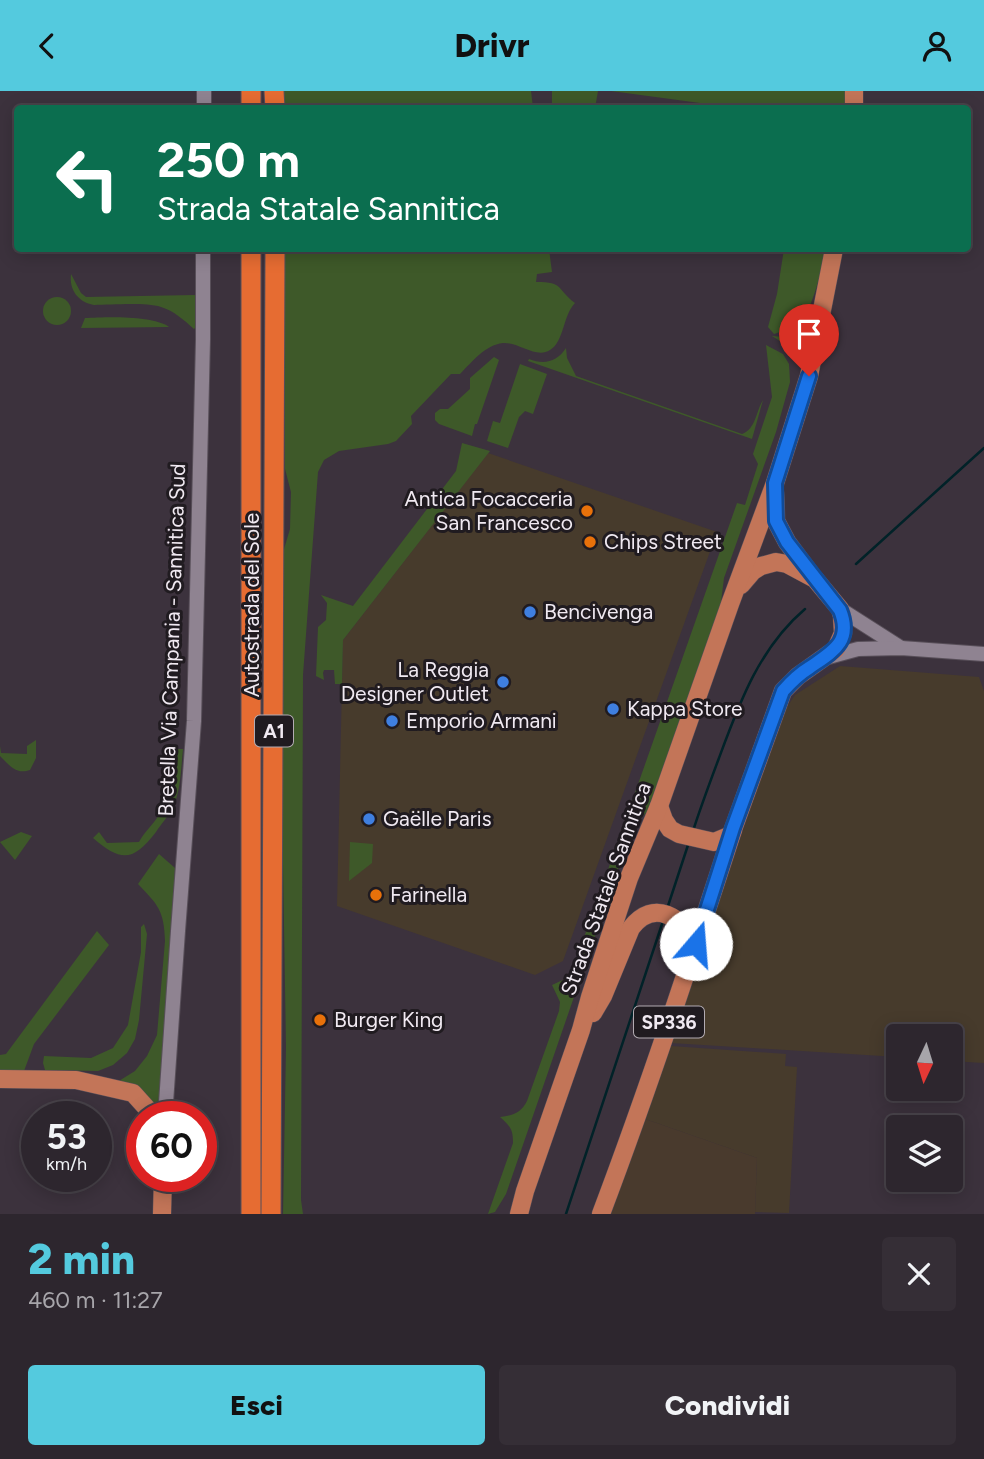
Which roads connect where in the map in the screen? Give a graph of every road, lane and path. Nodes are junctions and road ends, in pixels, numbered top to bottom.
1 (203, 252) edge
2 (251, 252) edge
3 (275, 252) edge
4 (833, 252) edge
5 (775, 483) junction
6 (815, 579) junction
7 (730, 604) junction
8 (840, 610) junction
9 (901, 648) junction
10 (984, 654) edge
11 (824, 659) junction
12 (659, 806) junction
13 (732, 832) junction
14 (696, 944) junction
15 (581, 1030) junction
16 (0, 1079) edge
17 (141, 1101) edge
18 (167, 1101) edge
19 (525, 1191) junction
20 (163, 1192) edge
21 (162, 1214) edge
22 (251, 1214) edge
23 (271, 1214) edge
24 (513, 1214) edge
25 (519, 1214) edge
26 (601, 1214) edge

1 - 18 street, Bretella Via Campania - Sannitica Sud
2 - 22 highway, Autostrada del Sole / A1
3 - 23 highway, Autostrada del Sole / A1
4 - 5 main road, Strada Statale Sannitica
5 - 6 main road
5 - 7 main road, Strada Statale Sannitica
6 - 7 main road, Strada Statale Sannitica
6 - 8 main road, Strada Statale Sannitica
7 - 12 main road, Strada Statale Sannitica
8 - 9 street
8 - 11 main road, SP336
9 - 10 street
9 - 11 street
11 - 13 main road, SP336
12 - 13 main road
12 - 15 main road, Strada Statale Sannitica
13 - 14 main road, SP336
14 - 15 main road
14 - 26 main road, SP336
15 - 19 main road, Strada Statale Sannitica
16 - 17 main road
19 - 24 main road, Strada Statale Sannitica
19 - 25 main road, Strada Statale Sannitica
20 - 21 main road

